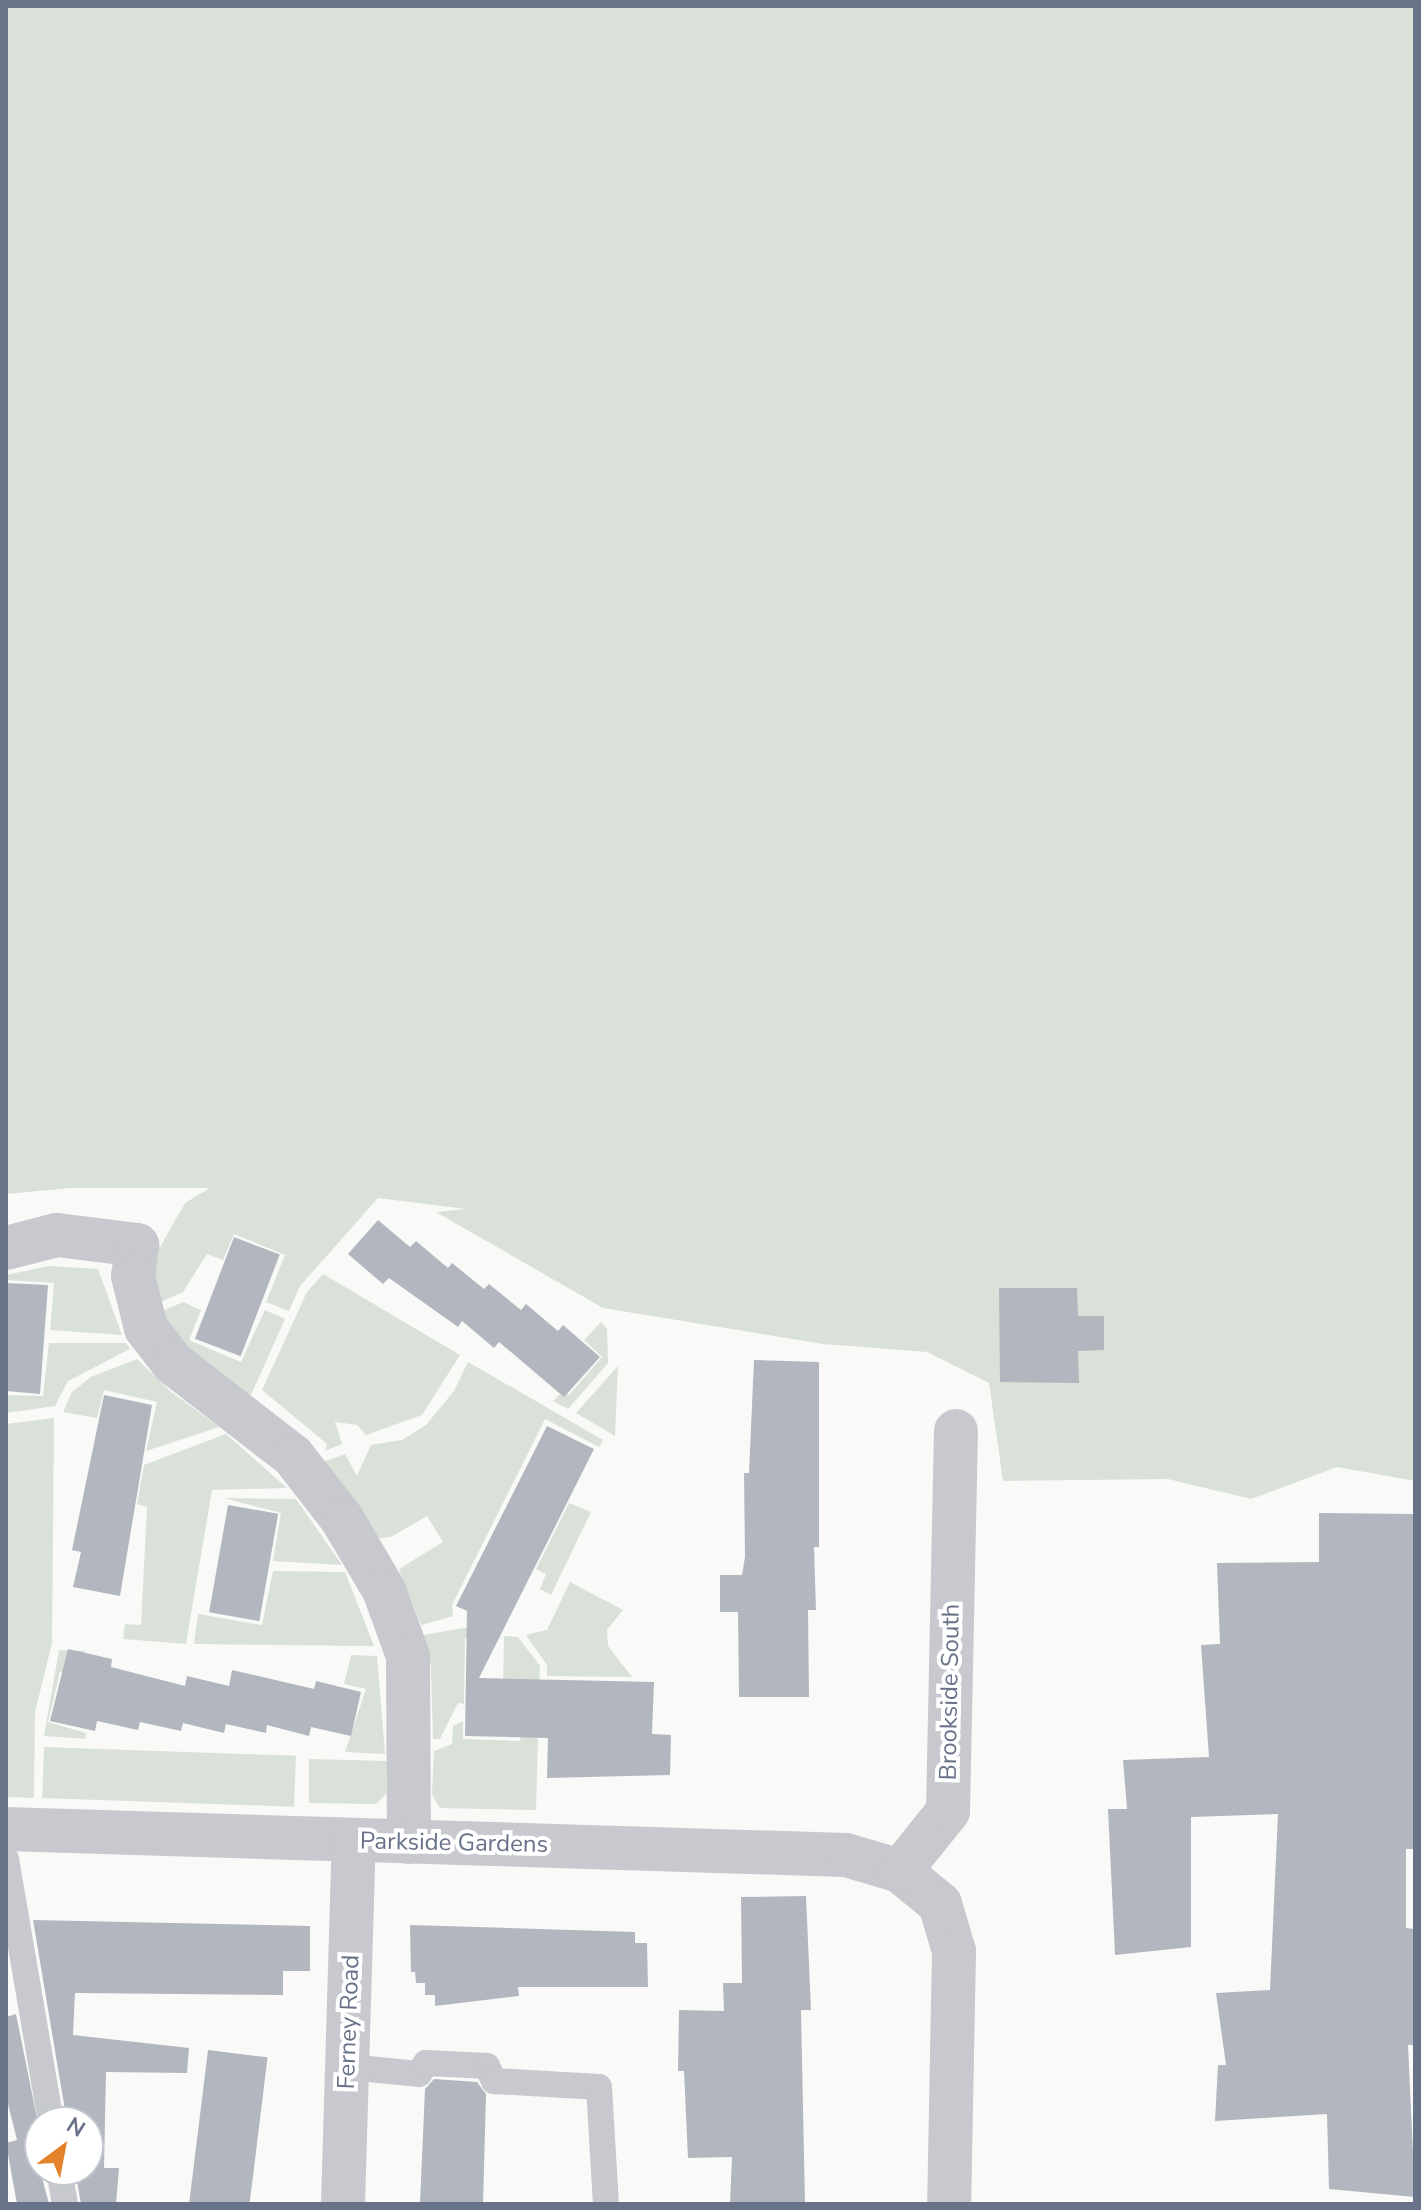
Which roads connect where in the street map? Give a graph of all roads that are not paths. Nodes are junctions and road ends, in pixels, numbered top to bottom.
1 (6, 1248) edge
2 (956, 1431) dead end
3 (6, 1829) edge
4 (354, 1841) junction
5 (409, 1842) junction
6 (6, 1859) edge
7 (900, 1871) junction
8 (348, 2067) junction
9 (48, 2106) edge
10 (343, 2204) edge
11 (606, 2204) edge
12 (949, 2204) edge

1 - 5 street
2 - 7 street, Brookside South
3 - 4 street, Parkside Gardens
4 - 5 street, Parkside Gardens
4 - 8 street, Ferney Road
5 - 7 street, Parkside Gardens
6 - 9 lane
7 - 12 street
8 - 10 street, Ferney Road
8 - 11 lane

